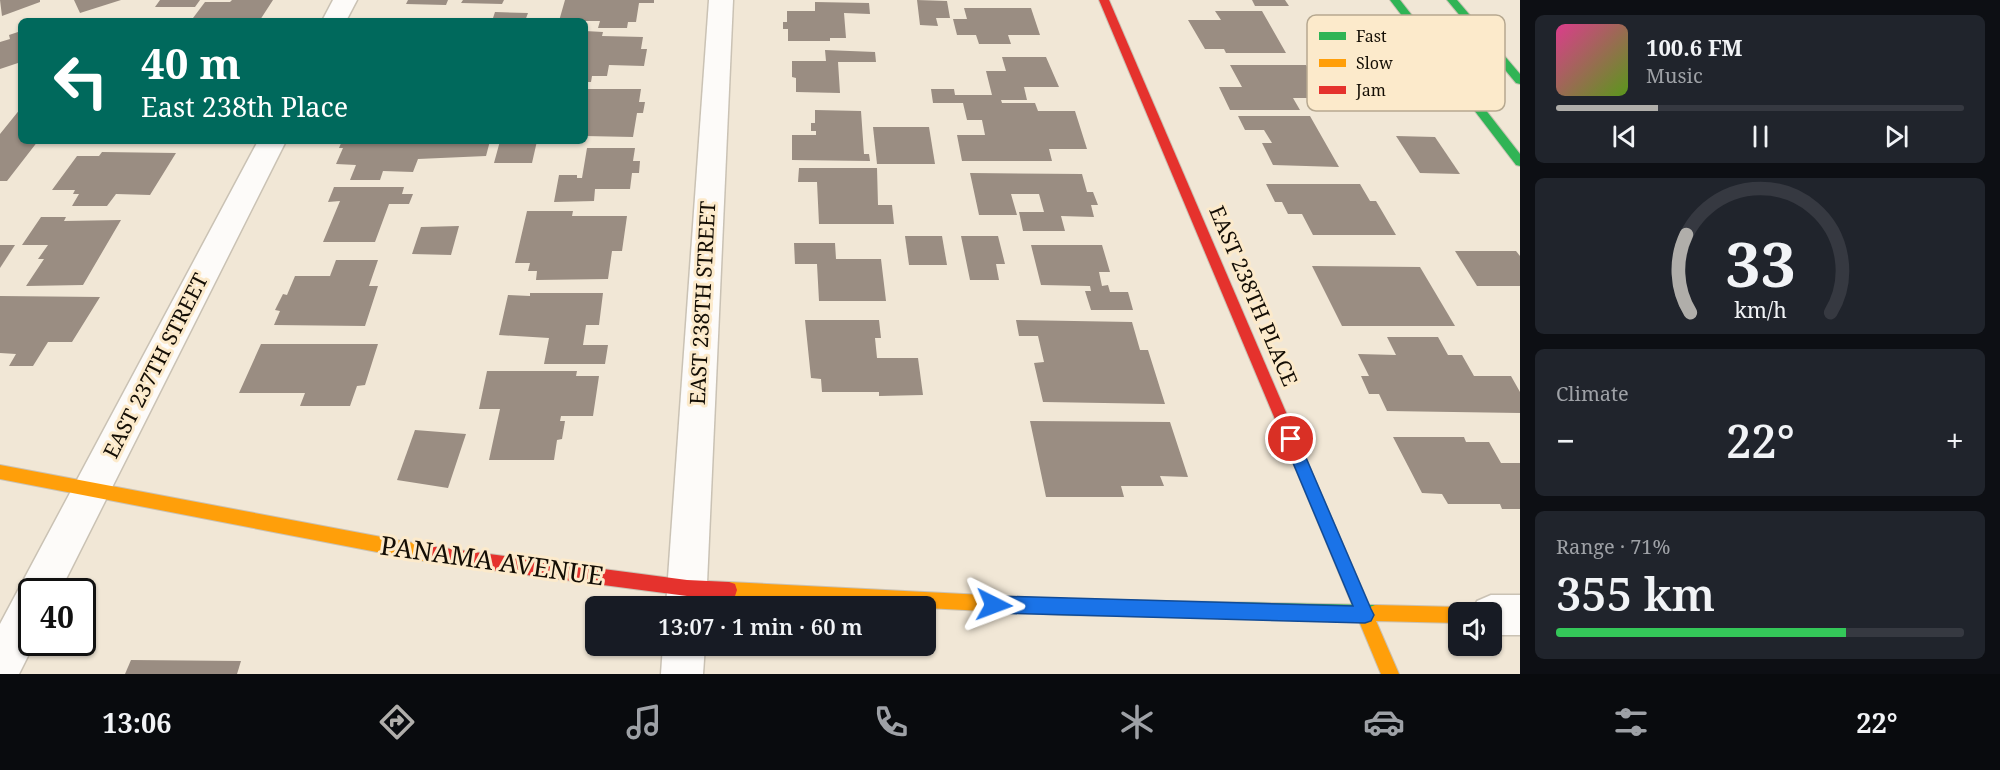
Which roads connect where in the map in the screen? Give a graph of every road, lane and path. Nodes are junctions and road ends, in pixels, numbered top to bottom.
1 (345, 0) edge
2 (721, 0) edge
3 (1104, 0) edge
4 (1395, 0) edge
5 (1452, 0) edge
6 (1407, 15) edge
7 (1465, 15) edge
8 (336, 18) edge
9 (1505, 63) edge
10 (1520, 81) edge
11 (1481, 111) edge
12 (270, 144) edge
13 (1520, 162) edge
14 (0, 472) edge
15 (91, 491) junction
16 (46, 578) edge
17 (680, 596) edge
18 (686, 596) edge
19 (936, 604) edge
20 (1365, 615) junction
21 (1448, 615) edge
22 (1502, 615) edge
23 (1520, 615) edge
24 (18, 633) edge
25 (683, 656) edge
26 (0, 667) edge
27 (682, 674) edge
28 (1390, 674) edge

1 - 8 street
2 - 18 street, EAST 238TH STREET
3 - 20 street, EAST 238TH PLACE
4 - 6 street
5 - 7 street
9 - 10 street
11 - 13 street
12 - 15 street, EAST 237TH STREET
14 - 15 street, PANAMA AVENUE
15 - 16 street, EAST 237TH STREET
15 - 17 street, PANAMA AVENUE
19 - 20 street, PANAMA AVENUE
20 - 21 street, PANAMA AVENUE
20 - 28 street, EAST 238TH PLACE
22 - 23 street
24 - 26 street
25 - 27 street

